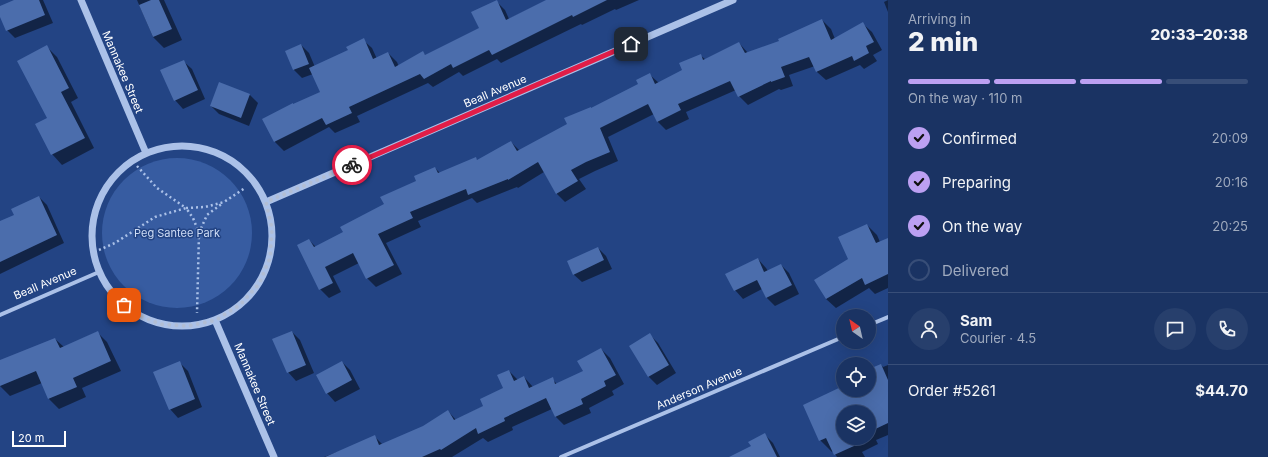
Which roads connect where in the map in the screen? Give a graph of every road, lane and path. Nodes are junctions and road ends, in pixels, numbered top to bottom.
1 (81, 0) edge
2 (733, 0) edge
3 (146, 153) junction
4 (137, 166) dead end
5 (245, 188) dead end
6 (224, 202) junction
7 (266, 202) junction
8 (186, 208) junction
9 (198, 233) junction
10 (99, 250) dead end
11 (99, 272) junction
12 (197, 313) dead end
13 (0, 315) edge
14 (888, 317) edge
15 (216, 320) junction
16 (876, 322) edge
17 (836, 339) edge
18 (274, 457) edge
19 (561, 457) edge

1 - 3 street, Mannakee Street
2 - 7 street, Beall Avenue
3 - 7 street
3 - 11 street
4 - 8 path
5 - 6 path
6 - 8 path
6 - 9 path
7 - 15 street
8 - 9 path
8 - 10 path
9 - 12 path
11 - 13 street, Beall Avenue
11 - 15 street
14 - 16 street
15 - 18 street, Mannakee Street
17 - 19 street, Anderson Avenue

